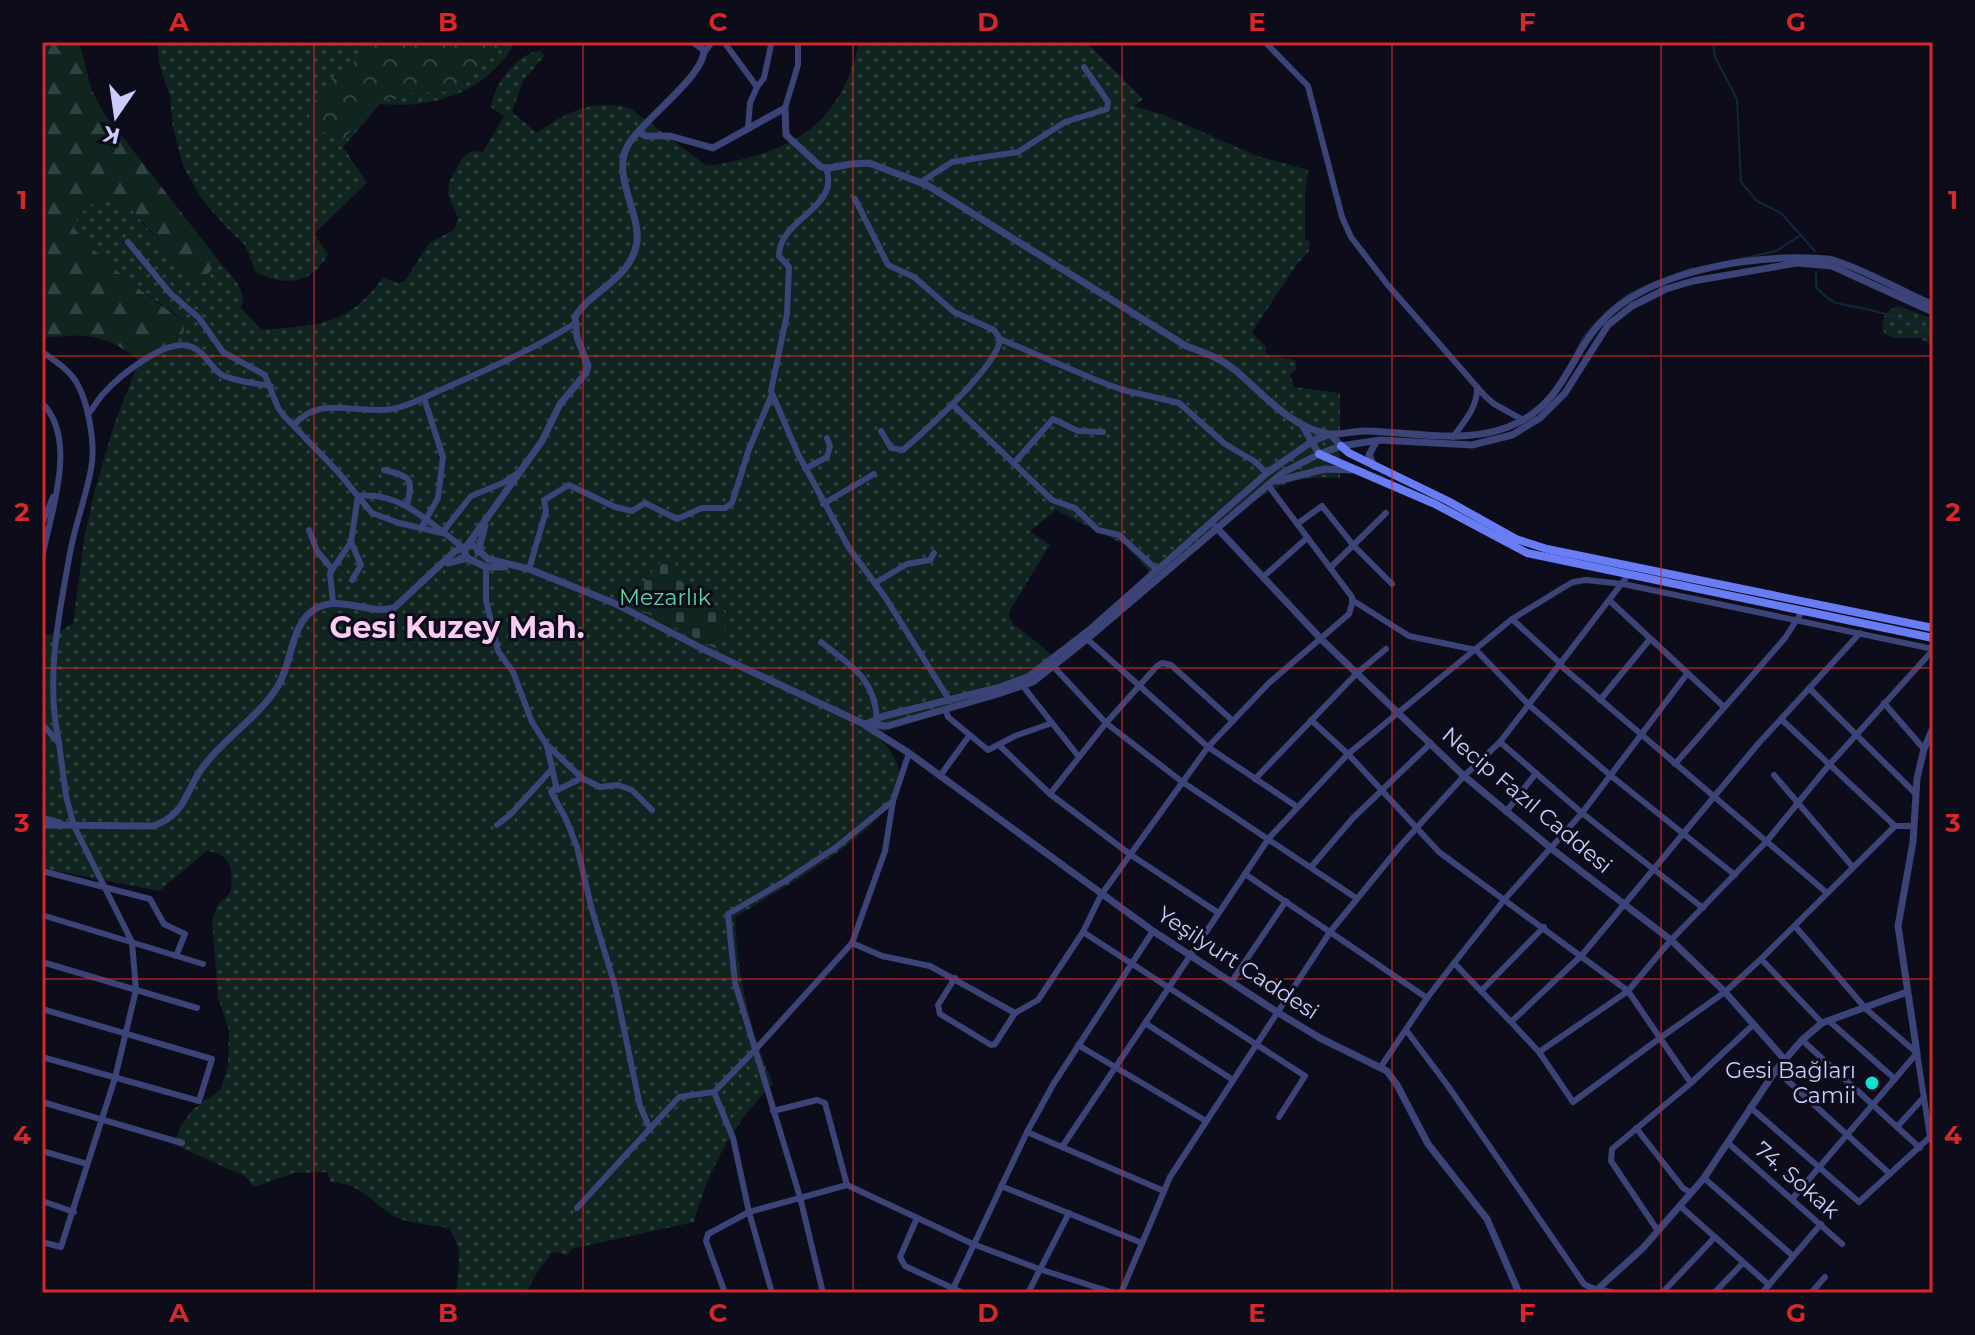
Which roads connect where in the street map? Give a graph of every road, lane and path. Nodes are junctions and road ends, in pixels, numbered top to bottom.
1 (712, 42) edge
2 (724, 42) edge
3 (798, 42) edge
4 (698, 43) edge
5 (1267, 43) edge
6 (771, 45) dead end
7 (704, 53) junction
8 (1084, 67) dead end
9 (757, 87) junction
10 (785, 108) junction
11 (748, 127) junction
12 (638, 132) junction
13 (826, 168) junction
14 (921, 182) junction
15 (855, 199) dead end
16 (128, 242) dead end
17 (1933, 305) edge
18 (1933, 312) edge
19 (574, 324) junction
20 (1000, 339) junction
21 (42, 352) edge
22 (1476, 384) junction
23 (271, 386) junction
24 (773, 392) junction
25 (424, 398) junction
26 (42, 403) edge
27 (952, 404) junction
28 (88, 414) junction
29 (1523, 420) junction
30 (294, 425) junction
31 (1302, 425) junction
32 (881, 431) dead end
33 (1103, 432) dead end
34 (1330, 434) junction
35 (1453, 437) junction
36 (827, 438) dead end
37 (1380, 440) junction
38 (1311, 442) junction
39 (1341, 446) junction
40 (1319, 454) junction
41 (529, 461) junction
42 (1014, 463) junction
43 (1376, 467) junction
44 (805, 469) junction
45 (384, 470) dead end
46 (1267, 473) junction
47 (1366, 473) junction
48 (874, 474) dead end
49 (1268, 485) junction
50 (57, 490) junction
51 (358, 496) junction
52 (823, 504) junction
53 (407, 505) junction
54 (1386, 513) dead end
55 (425, 519) junction
56 (486, 522) junction
57 (42, 524) edge
58 (1297, 524) junction
59 (1216, 527) junction
60 (421, 528) junction
61 (309, 530) dead end
62 (442, 533) junction
63 (1307, 538) junction
64 (351, 542) junction
65 (1354, 546) junction
66 (464, 548) junction
67 (478, 552) junction
68 (934, 553) dead end
69 (42, 558) edge
70 (468, 559) junction
71 (442, 566) junction
72 (515, 566) junction
73 (486, 567) junction
74 (1330, 568) junction
75 (332, 569) junction
76 (529, 569) junction
77 (1157, 570) junction
78 (1629, 574) junction
79 (1263, 577) junction
80 (352, 580) dead end
81 (875, 583) junction
82 (1392, 584) dead end
83 (1623, 584) junction
84 (1352, 600) junction
85 (1610, 601) junction
86 (333, 603) junction
87 (1803, 610) junction
88 (1512, 619) junction
89 (1796, 621) junction
90 (1933, 628) edge
91 (1860, 633) junction
92 (1933, 638) edge
93 (1087, 639) junction
94 (1650, 639) junction
95 (1322, 640) junction
96 (821, 642) dead end
97 (1386, 649) dead end
98 (1476, 650) junction
99 (1933, 650) edge
100 (1560, 664) junction
101 (1053, 666) junction
102 (1357, 673) junction
103 (1687, 674) junction
104 (1022, 685) junction
105 (1138, 686) junction
106 (1809, 688) junction
107 (1600, 700) junction
108 (950, 701) junction
109 (1884, 703) junction
110 (1530, 706) junction
111 (1723, 706) junction
112 (945, 709) junction
113 (1400, 713) junction
114 (877, 719) junction
115 (1781, 719) junction
116 (1311, 720) junction
117 (1233, 721) junction
118 (1052, 723) junction
119 (1106, 723) junction
120 (42, 724) edge
121 (864, 724) junction
122 (1933, 728) edge
123 (1640, 734) junction
124 (1855, 735) junction
125 (969, 736) junction
126 (1500, 742) junction
127 (59, 743) junction
128 (1431, 743) junction
129 (546, 744) junction
130 (999, 745) junction
131 (1208, 747) junction
132 (1924, 749) junction
133 (909, 753) junction
134 (1348, 754) junction
135 (1079, 757) junction
136 (1675, 764) junction
137 (1829, 765) junction
138 (552, 769) junction
139 (1536, 773) junction
140 (1610, 775) junction
141 (1774, 775) dead end
142 (940, 776) junction
143 (1464, 776) junction
144 (582, 778) junction
145 (1255, 779) junction
146 (1181, 781) junction
147 (556, 787) junction
148 (1381, 791) junction
149 (1915, 793) junction
150 (1050, 794) junction
151 (1714, 798) junction
152 (893, 801) junction
153 (1800, 803) junction
154 (1296, 806) junction
155 (652, 810) dead end
156 (1506, 812) junction
157 (1582, 813) junction
158 (43, 825) edge
159 (497, 825) dead end
160 (74, 826) junction
161 (1895, 826) junction
162 (1913, 826) junction
163 (1416, 829) junction
164 (1684, 833) junction
165 (1269, 838) junction
166 (1766, 842) junction
167 (1552, 849) junction
168 (1131, 855) junction
169 (1852, 866) junction
170 (1311, 867) junction
171 (1655, 868) junction
172 (42, 871) edge
173 (1245, 874) junction
174 (1735, 875) junction
175 (102, 886) junction
176 (1827, 893) junction
177 (1101, 895) junction
178 (1356, 898) junction
179 (1504, 900) junction
180 (1286, 901) junction
181 (1625, 906) junction
182 (1703, 908) junction
183 (1217, 912) junction
184 (42, 915) edge
185 (1795, 926) junction
186 (1544, 927) junction
187 (1153, 931) junction
188 (1083, 932) junction
189 (1330, 932) junction
190 (1671, 940) junction
191 (132, 942) junction
192 (852, 943) junction
193 (1582, 955) junction
194 (176, 956) junction
195 (1191, 956) junction
196 (1761, 959) junction
197 (42, 962) edge
198 (1131, 963) junction
199 (1454, 963) junction
200 (203, 964) dead end
201 (955, 978) junction
202 (1232, 981) junction
203 (136, 990) junction
204 (1168, 990) junction
205 (1481, 991) junction
206 (1628, 991) junction
207 (1725, 992) junction
208 (1907, 992) junction
209 (1427, 998) junction
210 (197, 1008) dead end
211 (42, 1009) edge
212 (1866, 1009) junction
213 (1277, 1012) junction
214 (1015, 1013) junction
215 (1511, 1022) junction
216 (1825, 1022) junction
217 (1145, 1023) junction
218 (1754, 1024) junction
219 (1406, 1030) junction
220 (127, 1034) junction
221 (1660, 1038) junction
222 (1802, 1040) junction
223 (1078, 1045) junction
224 (1256, 1045) junction
225 (755, 1050) junction
226 (1539, 1052) junction
227 (1917, 1053) junction
228 (42, 1057) edge
229 (1785, 1060) junction
230 (1116, 1066) junction
231 (1380, 1068) junction
232 (1776, 1070) junction
233 (115, 1078) junction
234 (1895, 1079) junction
235 (1233, 1080) junction
236 (1691, 1083) junction
237 (714, 1092) junction
238 (1924, 1097) junction
239 (42, 1102) edge
240 (1874, 1106) junction
241 (1750, 1107) junction
242 (773, 1111) junction
243 (1279, 1117) dead end
244 (102, 1119) junction
245 (1206, 1121) junction
246 (1897, 1127) junction
247 (1636, 1128) junction
248 (650, 1129) junction
249 (1027, 1132) junction
250 (1846, 1136) junction
251 (182, 1143) dead end
252 (1728, 1143) junction
253 (1062, 1147) junction
254 (1920, 1148) junction
255 (42, 1151) edge
256 (87, 1164) junction
257 (1819, 1168) junction
258 (1890, 1174) junction
259 (1704, 1178) junction
260 (847, 1185) junction
261 (1001, 1186) junction
262 (1164, 1191) junction
263 (1691, 1193) junction
264 (800, 1197) junction
265 (1792, 1199) junction
266 (42, 1201) edge
267 (1680, 1206) junction
268 (577, 1208) dead end
269 (74, 1212) junction
270 (749, 1212) junction
271 (1069, 1213) junction
272 (917, 1218) junction
273 (1821, 1224) junction
274 (1658, 1231) junction
275 (1715, 1237) junction
276 (42, 1242) edge
277 (1142, 1243) junction
278 (973, 1244) junction
279 (1842, 1244) dead end
280 (1793, 1256) junction
281 (1743, 1263) junction
282 (1039, 1269) junction
283 (1825, 1277) dead end
284 (1769, 1285) junction
285 (1600, 1287) junction
286 (952, 1291) edge
287 (725, 1293) edge
288 (772, 1293) edge
289 (823, 1293) edge
290 (837, 1293) edge
291 (849, 1293) edge
292 (963, 1293) edge
293 (1028, 1293) edge
294 (1114, 1293) edge
295 (1121, 1293) edge
296 (1519, 1293) edge
297 (1615, 1293) edge
298 (1662, 1293) edge
299 (1714, 1293) edge
300 (1762, 1293) edge
301 (1811, 1293) edge

1 - 7 street
2 - 9 street
3 - 10 street
4 - 7 street
5 - 22 street
6 - 9 street
7 - 12 street
8 - 14 street
9 - 11 street
10 - 11 street
10 - 13 street
11 - 12 street
12 - 19 street
13 - 14 street
13 - 24 street
14 - 31 street
15 - 20 street
16 - 23 street
17 - 29 street
18 - 37 street
19 - 25 street
19 - 41 street
20 - 27 street
20 - 46 street
21 - 28 street
22 - 29 street
22 - 35 street
23 - 28 street
23 - 30 street
24 - 44 street
24 - 76 street
25 - 30 street
25 - 55 street
26 - 50 street
27 - 32 street
27 - 42 street
28 - 127 street
29 - 35 street
30 - 51 street
31 - 34 street
31 - 38 street
33 - 42 street
34 - 35 street
34 - 38 street
34 - 39 street
36 - 44 street
37 - 39 street
37 - 43 street
38 - 40 street
38 - 46 street
39 - 40 street
39 - 43 main road
40 - 47 main road
40 - 49 street
41 - 56 street
41 - 62 street
42 - 77 street
43 - 90 main road
44 - 52 street
45 - 53 street
46 - 77 street
47 - 49 street
47 - 78 main road
48 - 52 street
49 - 58 street
49 - 59 street
50 - 57 street
50 - 69 street
51 - 53 street
51 - 60 street
51 - 64 street
52 - 81 street
53 - 55 street
54 - 65 street
55 - 60 street
55 - 62 street
56 - 66 street
56 - 67 street
58 - 63 street
58 - 65 street
59 - 79 street, Necip Fazıl Caddesi
59 - 93 street
60 - 62 street
61 - 75 street
62 - 66 street
63 - 74 street
63 - 79 street
64 - 75 street
64 - 80 street
65 - 74 street
65 - 82 street
66 - 67 street
66 - 70 street
66 - 71 street
67 - 70 street
67 - 72 street
68 - 81 street
70 - 71 street
70 - 73 street
71 - 86 street
72 - 73 street
72 - 76 street, Yeşilyurt Caddesi
73 - 129 street
74 - 84 street
75 - 86 street
76 - 121 street, Yeşilyurt Caddesi
77 - 108 street
78 - 83 street
78 - 87 main road
79 - 95 street, Necip Fazıl Caddesi
81 - 108 street
83 - 85 street
83 - 88 street
83 - 89 street
84 - 95 street
84 - 98 street
85 - 94 street
85 - 100 street
86 - 160 street
87 - 89 street
87 - 92 main road
88 - 98 street
88 - 100 street
89 - 91 street
89 - 111 street
91 - 99 street
91 - 106 street
93 - 101 street
93 - 105 street
94 - 103 street
94 - 107 street
95 - 102 street, Necip Fazıl Caddesi
95 - 117 street
96 - 114 street
97 - 102 street
98 - 110 street
98 - 113 street
99 - 109 street
100 - 107 street
100 - 110 street
101 - 104 street
101 - 119 street
102 - 113 street, Necip Fazıl Caddesi
102 - 116 street
103 - 111 street
103 - 123 street
104 - 112 street
104 - 118 street
105 - 117 street
105 - 119 street
105 - 131 street
106 - 115 street
106 - 124 street
107 - 123 street
108 - 114 street
109 - 124 street
109 - 132 street
110 - 126 street
110 - 140 street
111 - 136 street
112 - 121 street
112 - 125 street
113 - 128 street, Necip Fazıl Caddesi
113 - 134 street
114 - 121 street
115 - 137 street
115 - 151 street
116 - 134 street
116 - 145 street
117 - 131 street
118 - 130 street
118 - 135 street
119 - 135 street
119 - 146 street
120 - 127 street
121 - 133 street, Yeşilyurt Caddesi
122 - 132 street
123 - 136 street
123 - 140 street
124 - 137 street
124 - 149 street
125 - 130 street
125 - 142 street
126 - 139 street
126 - 143 street
127 - 160 street
128 - 143 street, Necip Fazıl Caddesi
128 - 148 street
129 - 138 street
129 - 144 street
130 - 150 street
131 - 145 street
131 - 146 street
132 - 149 street
133 - 142 street, Yeşilyurt Caddesi
133 - 152 street
134 - 148 street
134 - 154 street
135 - 150 street
136 - 151 street
137 - 153 street
137 - 161 street
138 - 147 street
138 - 159 street
139 - 156 street
139 - 157 street
140 - 157 street
140 - 164 street
141 - 153 street
142 - 177 street, Yeşilyurt Caddesi
143 - 156 street, Necip Fazıl Caddesi
143 - 163 street
144 - 147 street
144 - 155 street
145 - 154 street
146 - 165 street
146 - 168 street
147 - 248 street
148 - 163 street
148 - 170 street
149 - 162 street
150 - 168 street
151 - 164 street
151 - 166 street
152 - 192 street
152 - 225 street
153 - 166 street
153 - 169 street
154 - 165 street
156 - 167 street, Necip Fazıl Caddesi
157 - 167 street
157 - 171 street
158 - 160 street
160 - 175 street
161 - 162 street
161 - 169 street
162 - 208 street
163 - 178 street
163 - 179 street
164 - 171 street
164 - 174 street
165 - 170 street
165 - 173 street
166 - 174 street
166 - 176 street
167 - 179 street
167 - 181 street, Necip Fazıl Caddesi
168 - 177 street
168 - 183 street
169 - 176 street
170 - 178 street
171 - 181 street
171 - 182 street
172 - 175 street
173 - 180 street
173 - 183 street
174 - 182 street
175 - 191 street
175 - 194 street
176 - 185 street
177 - 187 street, Yeşilyurt Caddesi
177 - 188 street
178 - 189 street
179 - 186 street
179 - 199 street
180 - 189 street
180 - 202 street
181 - 190 street, Necip Fazıl Caddesi
181 - 193 street
182 - 190 street
183 - 195 street
184 - 191 street
185 - 196 street
185 - 212 street
186 - 193 street
186 - 205 street
187 - 195 street, Yeşilyurt Caddesi
187 - 198 street
188 - 198 street
188 - 214 street
189 - 209 street
189 - 213 street
190 - 206 street
190 - 207 street, Necip Fazıl Caddesi
191 - 194 street
191 - 203 street
192 - 201 street
192 - 225 street
193 - 206 street
193 - 215 street
194 - 200 street
195 - 202 street, Yeşilyurt Caddesi
195 - 204 street
196 - 207 street
196 - 216 street
197 - 203 street
198 - 204 street
198 - 223 street
199 - 205 street
199 - 209 street
201 - 214 street
201 - 214 street
202 - 213 street, Yeşilyurt Caddesi
203 - 210 street
203 - 220 street
204 - 217 street
204 - 224 street
205 - 215 street
206 - 221 street
206 - 226 street
207 - 218 street, Necip Fazıl Caddesi
207 - 221 street
208 - 212 street
208 - 227 street
209 - 219 street
211 - 220 street
212 - 216 street
212 - 227 street
213 - 224 street
213 - 231 street, Yeşilyurt Caddesi
215 - 226 street
216 - 222 street
216 - 234 street
217 - 230 street
217 - 235 street
218 - 229 street, Necip Fazıl Caddesi
218 - 236 street
219 - 231 street
219 - 285 street
220 - 233 street
220 - 233 street
221 - 226 street
221 - 236 street
222 - 229 street
222 - 240 street
223 - 230 street
223 - 249 street
224 - 235 street
224 - 243 street
225 - 237 street
225 - 242 street
227 - 234 street
227 - 238 street
228 - 233 street
229 - 232 street
230 - 245 street
230 - 253 street
231 - 296 street, Yeşilyurt Caddesi
232 - 241 street
232 - 250 street
233 - 244 street
234 - 240 street
235 - 245 street
236 - 247 street
237 - 248 street
237 - 270 street
238 - 246 street
238 - 254 street
239 - 244 street
240 - 246 street
240 - 250 street
241 - 252 street
241 - 257 street
242 - 260 street
242 - 264 street
244 - 251 street
244 - 256 street
245 - 262 street
246 - 254 street
247 - 263 street
247 - 274 street
248 - 268 street
249 - 253 street
249 - 261 street
250 - 257 street
250 - 258 street
252 - 259 street
252 - 265 street, 74. Sokak
253 - 262 street
254 - 258 street
255 - 256 street
256 - 269 street
257 - 258 street
257 - 265 street
259 - 263 street
259 - 280 street
260 - 264 street
260 - 272 street
261 - 271 street
261 - 278 street
262 - 277 street
263 - 267 street
264 - 270 street
264 - 289 street
265 - 273 street, 74. Sokak
266 - 269 street
267 - 274 street
267 - 275 street
269 - 276 street
270 - 287 street
270 - 288 street
271 - 277 street
271 - 282 street
272 - 278 street
272 - 286 street
273 - 279 street, 74. Sokak
273 - 280 street
274 - 285 street
275 - 281 street
275 - 298 street
277 - 295 street
278 - 282 street
278 - 286 street
280 - 284 street
281 - 284 street
281 - 299 street
282 - 293 street
282 - 294 street
283 - 301 street
284 - 300 street
285 - 297 street
286 - 292 street
290 - 291 street

